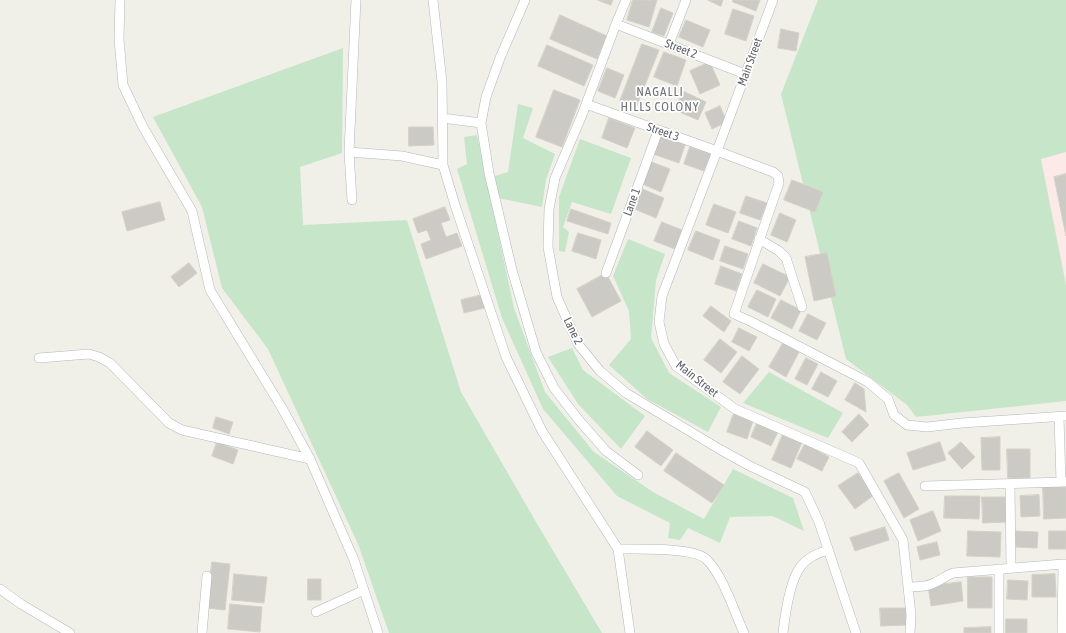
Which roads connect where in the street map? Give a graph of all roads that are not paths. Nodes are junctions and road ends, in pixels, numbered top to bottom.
1 (120, 0) edge
2 (356, 0) edge
3 (433, 0) edge
4 (525, 0) edge
5 (626, 0) edge
6 (686, 0) edge
7 (773, 0) edge
8 (616, 24) junction
9 (669, 44) junction
10 (745, 74) junction
11 (586, 104) junction
12 (442, 118) junction
13 (481, 124) junction
14 (658, 131) junction
15 (718, 151) junction
16 (349, 152) junction
17 (443, 165) junction
18 (352, 200) dead end
19 (759, 240) junction
20 (606, 273) dead end
21 (802, 307) dead end
22 (39, 358) dead end
23 (1062, 417) edge
24 (310, 459) junction
25 (638, 475) dead end
26 (1063, 482) edge
27 (1010, 484) junction
28 (925, 486) dead end
29 (618, 549) junction
30 (828, 550) junction
31 (1064, 564) edge
32 (1011, 568) junction
33 (999, 569) junction
34 (207, 576) dead end
35 (908, 587) junction
36 (0, 589) edge
37 (364, 590) junction
38 (316, 612) dead end
39 (852, 623) junction
40 (70, 633) edge
41 (202, 633) edge
42 (378, 633) edge
43 (630, 633) edge
44 (744, 633) edge
45 (784, 633) edge
46 (850, 633) edge
47 (856, 633) edge
48 (910, 633) edge
49 (998, 633) edge
50 (1062, 633) edge

1 - 24 street
2 - 16 street
3 - 12 street
4 - 13 street
5 - 8 street, Lane 2
6 - 9 street
7 - 10 street, Main Street
8 - 9 street, Street 2
8 - 11 street, Lane 2
9 - 10 street, Street 2
10 - 15 street, Main Street
11 - 14 street, Street 3
11 - 30 street, Lane 2
12 - 13 street
12 - 17 street
13 - 25 street
14 - 15 street, Street 3
14 - 20 street, Lane 1
15 - 19 street, Street 3
15 - 35 street, Main Street
16 - 17 street
16 - 18 street
17 - 29 street
19 - 21 street
19 - 23 street
22 - 24 street
23 - 26 street
24 - 37 street
26 - 27 street
27 - 28 street
27 - 32 street
29 - 43 street
29 - 44 street
30 - 39 street, Lane 2
30 - 45 street
31 - 32 street
31 - 50 street
32 - 33 street
33 - 35 street
33 - 49 street
34 - 41 street
35 - 48 street, Main Street
36 - 40 street
37 - 38 street
37 - 42 street
39 - 46 street
39 - 47 street, Lane 2

